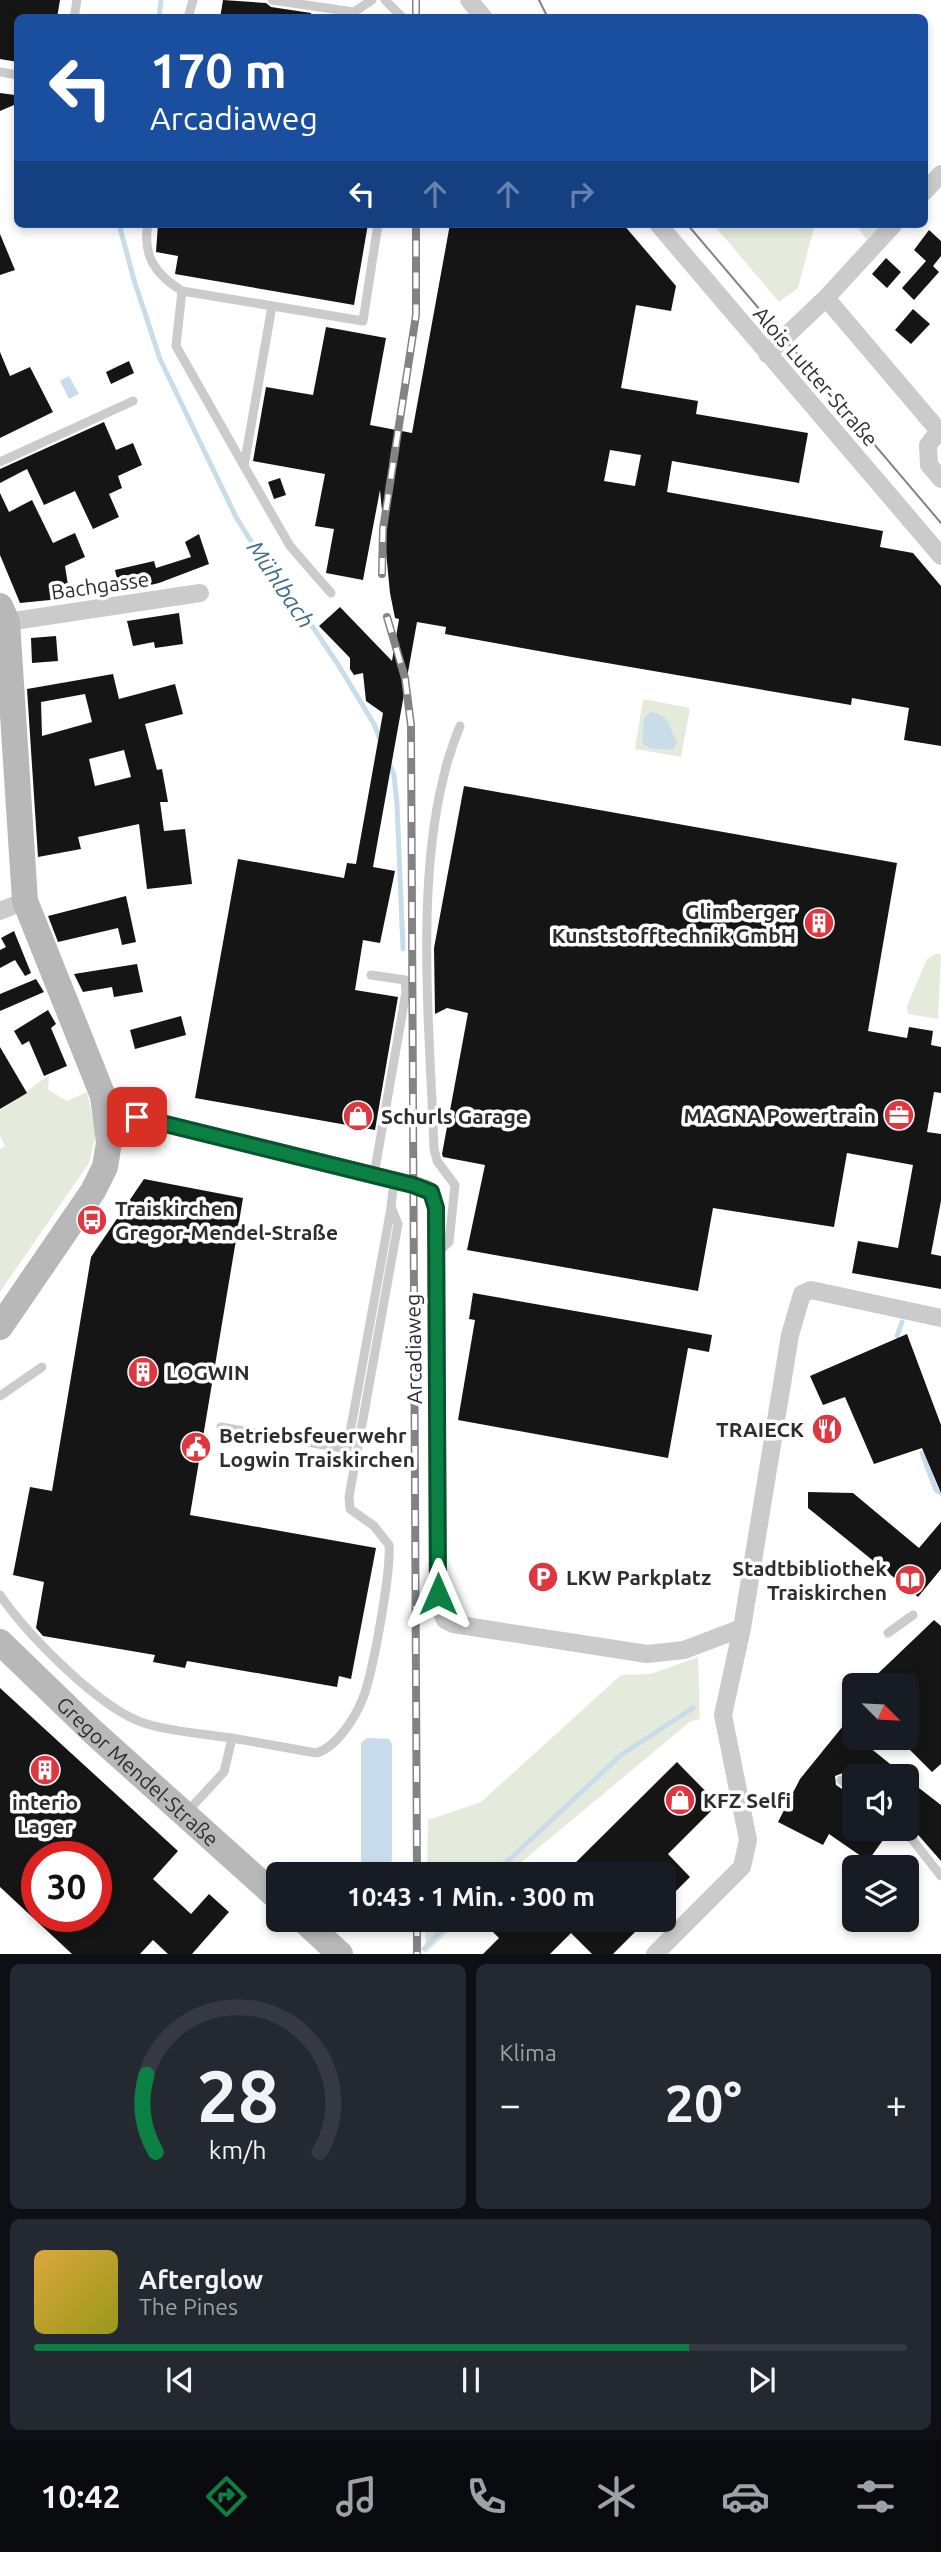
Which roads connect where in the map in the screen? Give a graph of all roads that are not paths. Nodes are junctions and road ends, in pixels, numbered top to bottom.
1 (272, 0) edge
2 (372, 0) edge
3 (385, 0) edge
4 (469, 0) edge
5 (399, 14) edge
6 (481, 14) edge
7 (941, 174) edge
8 (928, 188) edge
9 (147, 228) edge
10 (377, 228) edge
11 (661, 228) edge
12 (890, 228) edge
13 (182, 291) junction
14 (826, 298) junction
15 (272, 306) junction
16 (767, 354) junction
17 (133, 401) dead end
18 (940, 430) edge
19 (0, 462) edge
20 (244, 466) junction
21 (941, 479) edge
22 (941, 556) edge
23 (200, 593) dead end
24 (331, 593) dead end
25 (4, 614) edge
26 (460, 726) dead end
27 (25, 901) junction
28 (0, 911) edge
29 (371, 975) dead end
30 (106, 1120) junction
31 (374, 1175) junction
32 (394, 1180) junction
33 (391, 1207) junction
34 (435, 1255) junction
35 (941, 1318) edge
36 (0, 1327) edge
37 (42, 1367) dead end
38 (0, 1396) edge
39 (221, 1427) dead end
40 (0, 1595) edge
41 (913, 1615) dead end
42 (742, 1628) junction
43 (888, 1633) dead end
44 (0, 1642) edge
45 (232, 1738) junction
46 (185, 1814) junction
47 (913, 1841) edge
48 (941, 1876) edge
49 (266, 1887) edge
50 (316, 1932) edge
51 (340, 1954) edge
52 (655, 1954) edge

1 - 2 lane
3 - 5 lane
4 - 6 street
7 - 8 street
9 - 13 lane
10 - 15 lane
11 - 16 street, Alois Lutter-Straße
12 - 14 street
13 - 15 lane
13 - 20 lane
14 - 16 street
14 - 18 street
15 - 20 lane
16 - 22 street, Alois Lutter-Straße
17 - 19 lane
18 - 21 street
20 - 24 lane
23 - 25 street, Bachgasse
25 - 27 street
26 - 34 lane
27 - 28 street
27 - 30 street
29 - 31 lane
30 - 31 street, Arcadiaweg
30 - 36 street
31 - 32 street, Arcadiaweg
32 - 33 lane
32 - 34 street, Arcadiaweg
33 - 39 lane
33 - 45 lane
34 - 42 street, Arcadiaweg
35 - 42 street
37 - 38 lane
40 - 45 lane
41 - 43 lane
42 - 52 street
44 - 46 street, Gregor Mendel-Straße
45 - 46 lane
46 - 49 street, Gregor Mendel-Straße
47 - 48 lane
50 - 51 street

